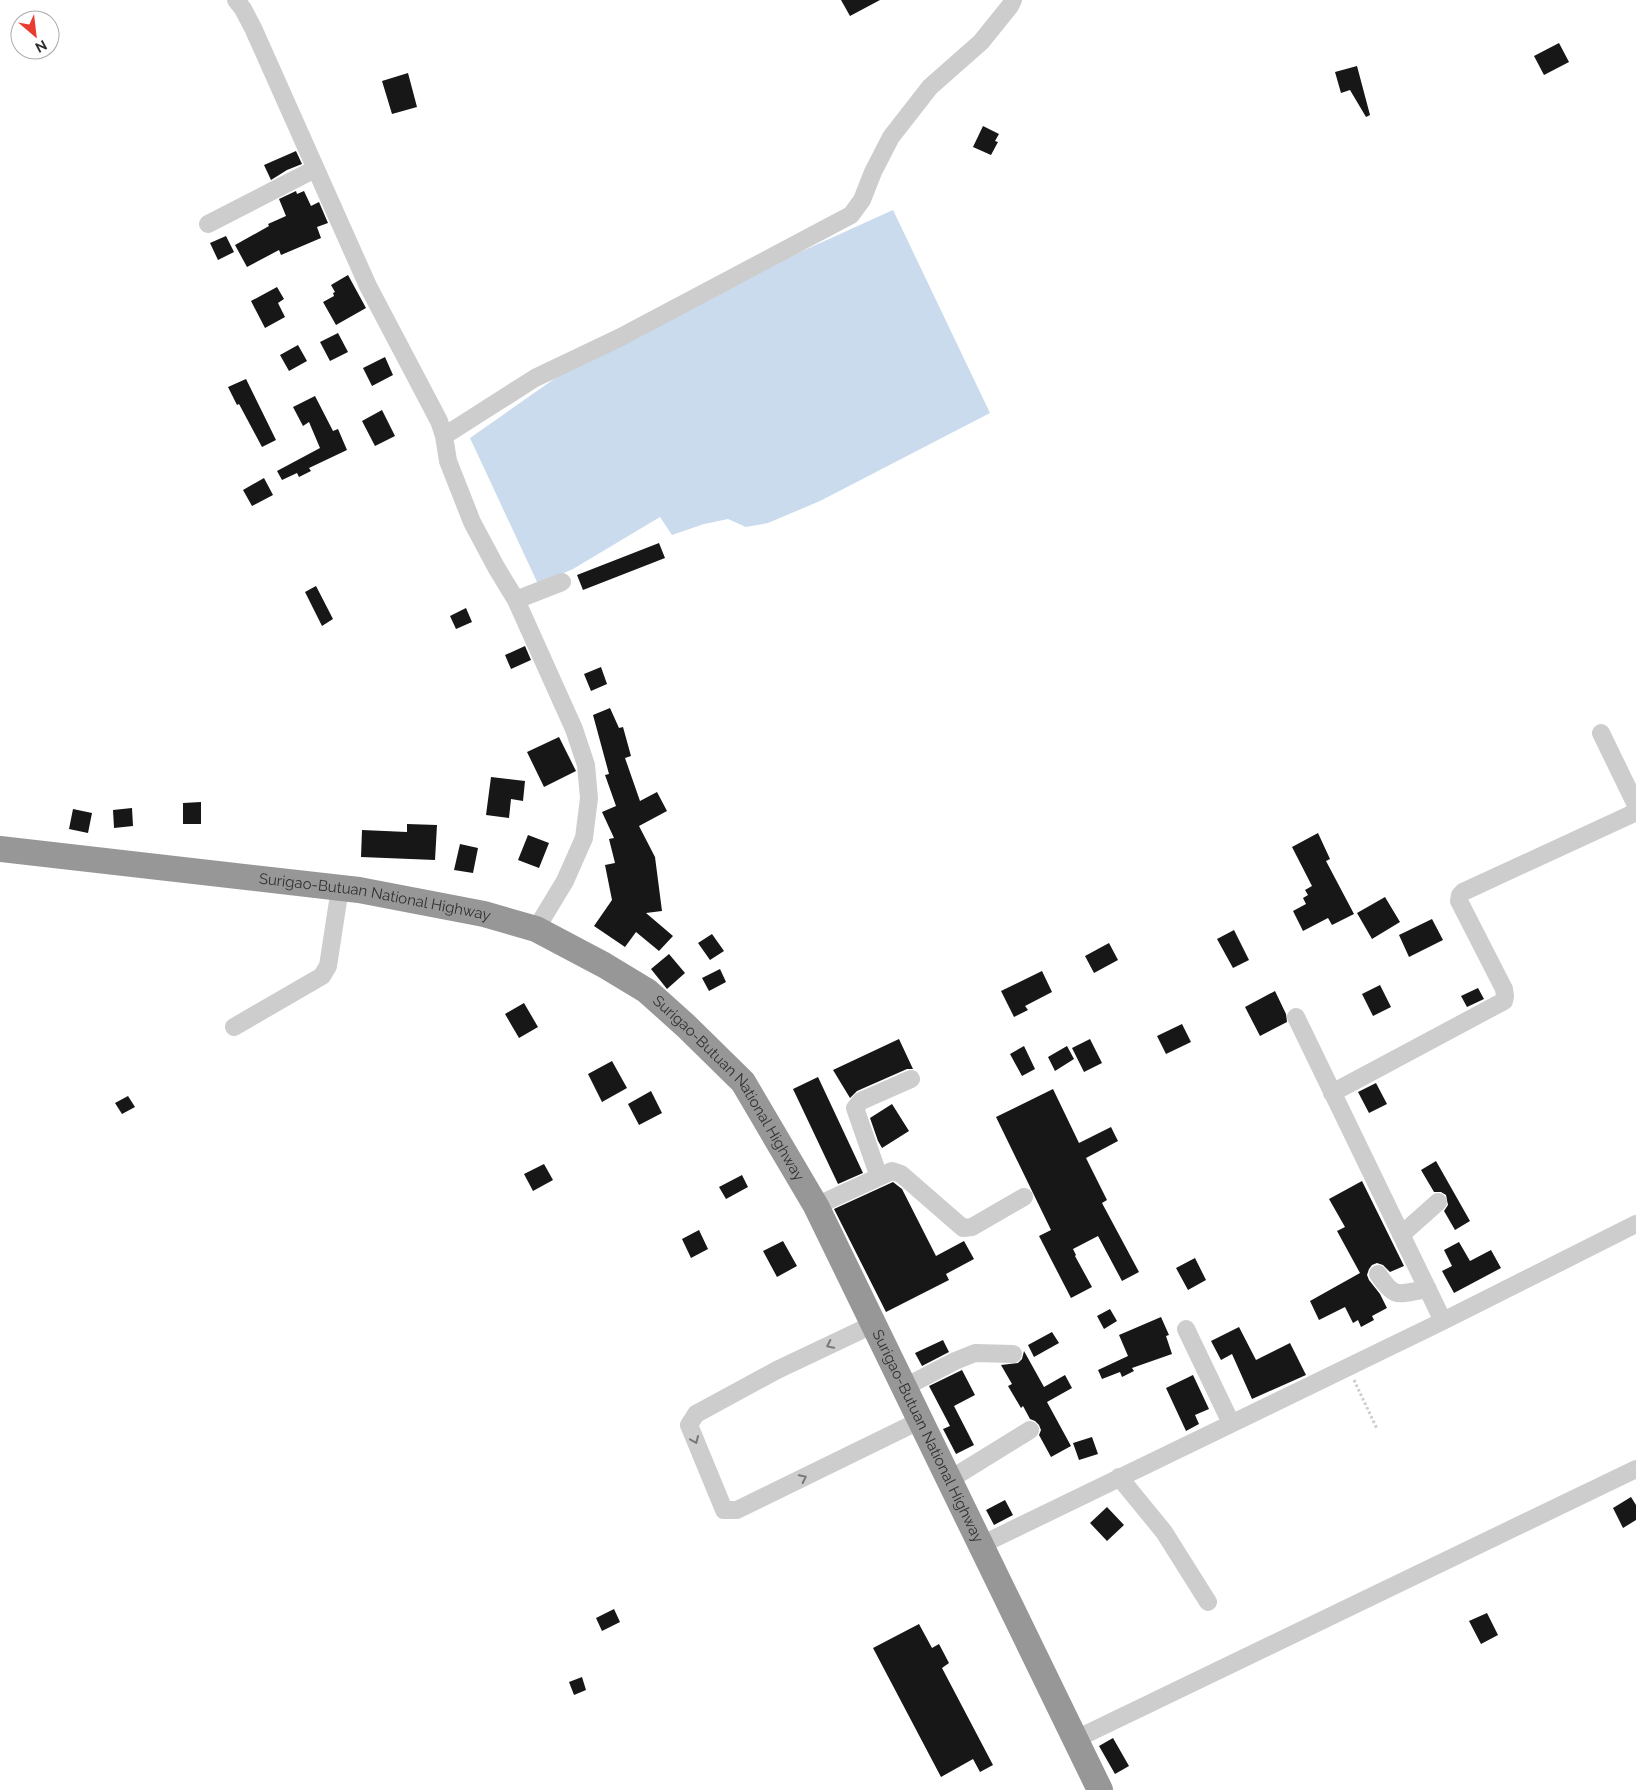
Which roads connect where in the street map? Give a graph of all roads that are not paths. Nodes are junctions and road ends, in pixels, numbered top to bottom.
1 (236, 0) edge
2 (1013, 0) edge
3 (315, 169) junction
4 (208, 224) dead end
5 (444, 436) junction
6 (562, 582) dead end
7 (516, 600) junction
8 (1601, 733) dead end
9 (0, 849) edge
10 (340, 888) junction
11 (536, 929) junction
12 (1296, 1017) dead end
13 (234, 1027) dead end
14 (911, 1079) dead end
15 (1332, 1093) junction
16 (879, 1177) junction
17 (1024, 1198) dead end
18 (1438, 1202) dead end
19 (816, 1206) junction
20 (1636, 1224) edge
21 (1401, 1235) junction
22 (1378, 1274) dead end
23 (1428, 1289) junction
24 (1443, 1320) junction
25 (874, 1324) junction
26 (1186, 1329) dead end
27 (1013, 1354) dead end
28 (905, 1387) junction
29 (920, 1420) junction
30 (1231, 1423) junction
31 (1030, 1430) dead end
32 (1636, 1468) edge
33 (1119, 1477) junction
34 (949, 1480) junction
35 (981, 1545) junction
36 (1208, 1602) dead end
37 (1076, 1740) junction
38 (1100, 1790) edge

1 - 3 street
2 - 5 street
3 - 4 street
3 - 5 street
5 - 7 street
6 - 7 street
7 - 11 street
8 - 15 street
9 - 10 highway, Surigao-Butuan National Highway
10 - 11 highway, Surigao-Butuan National Highway
10 - 13 street
11 - 19 highway, Surigao-Butuan National Highway
12 - 15 street
14 - 16 street
15 - 21 street
16 - 17 street
16 - 19 street
18 - 21 street
19 - 25 highway, Surigao-Butuan National Highway
20 - 24 street
21 - 23 street
22 - 23 street
23 - 24 street
24 - 30 street
25 - 28 highway, Surigao-Butuan National Highway
25 -> 29 street
26 - 30 street
27 - 28 street
28 - 29 highway, Surigao-Butuan National Highway
29 - 34 highway, Surigao-Butuan National Highway
30 - 33 street
31 - 34 street
32 - 37 street
33 - 35 street
33 - 36 street
34 - 35 highway, Surigao-Butuan National Highway
35 - 37 highway, Surigao-Butuan National Highway
37 - 38 highway, Surigao-Butuan National Highway

